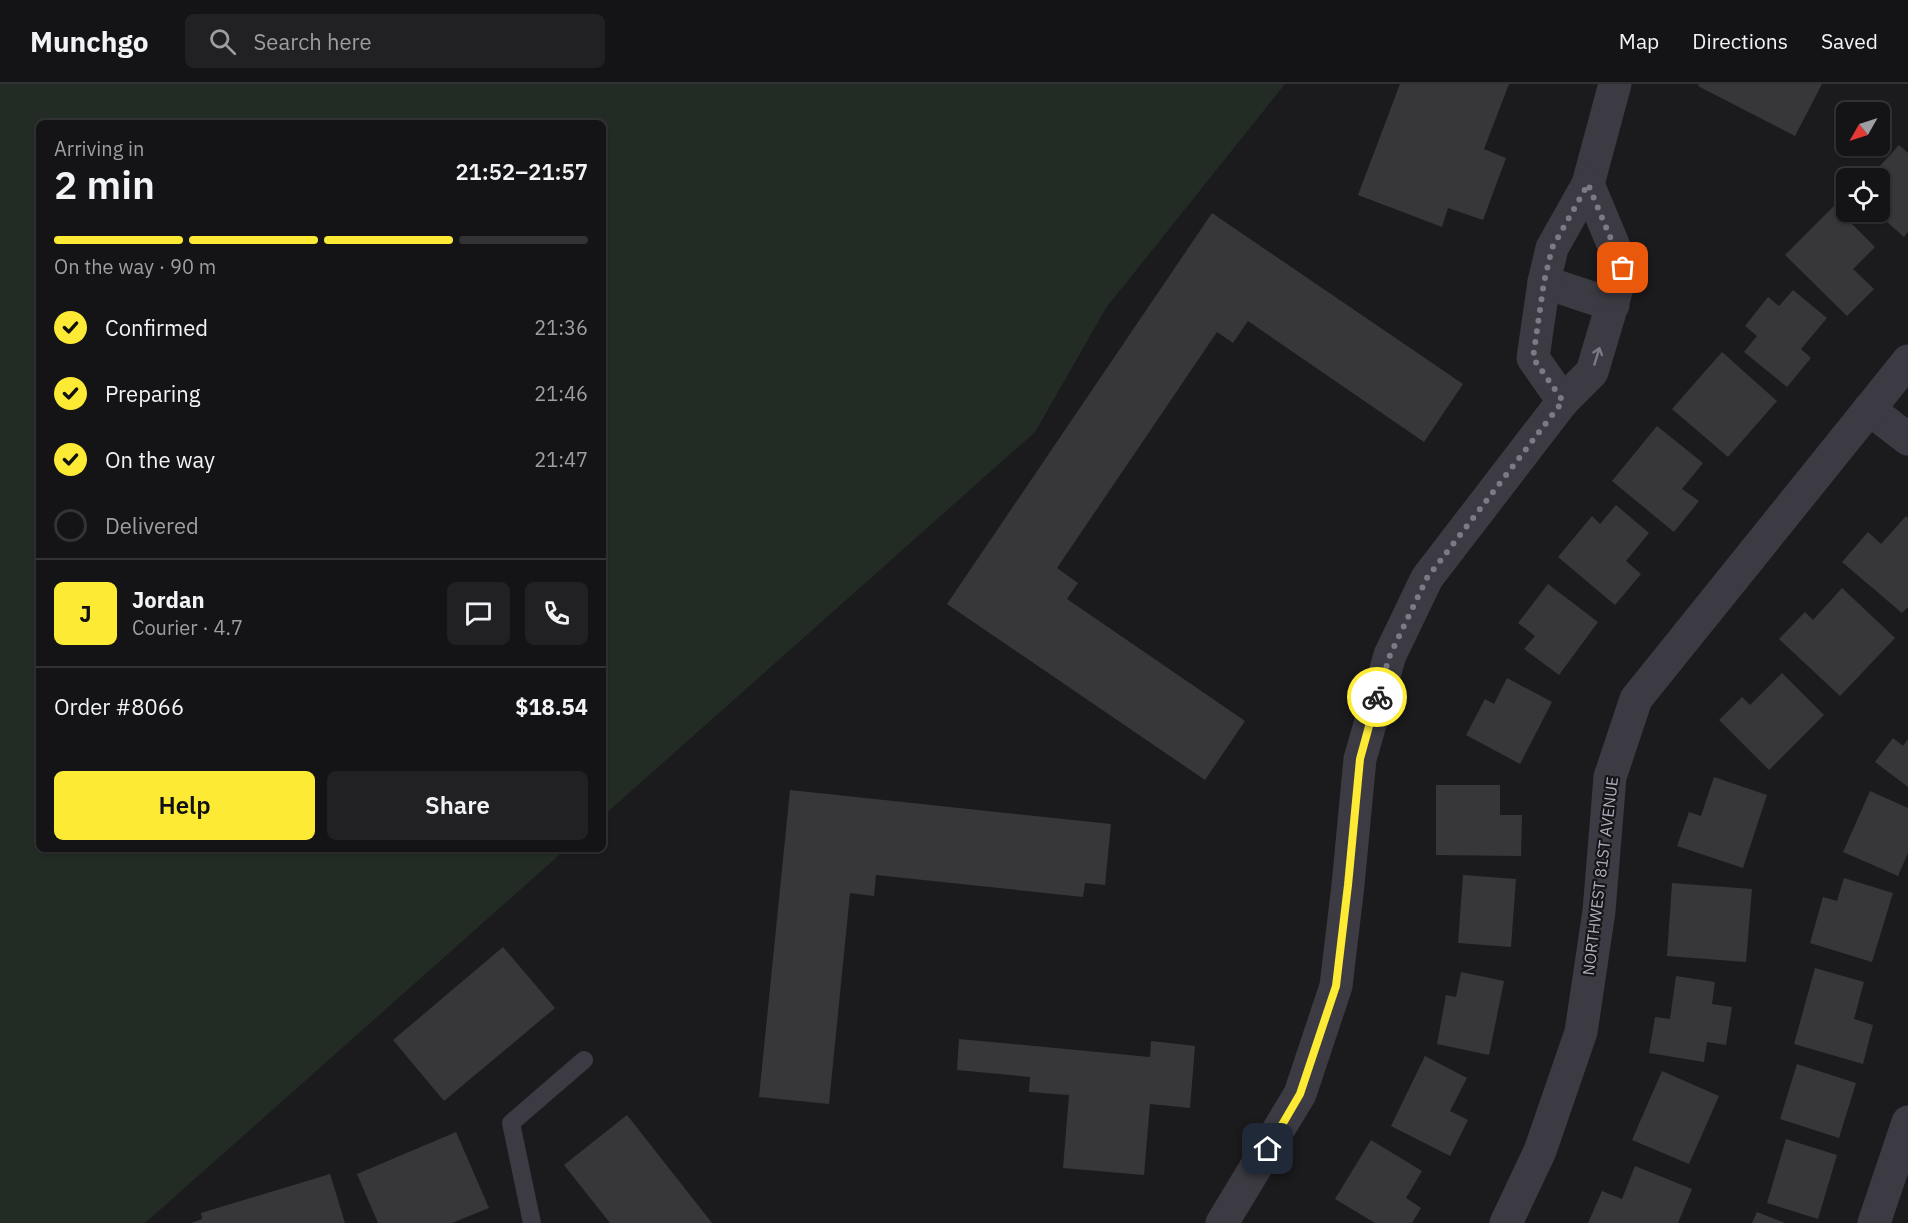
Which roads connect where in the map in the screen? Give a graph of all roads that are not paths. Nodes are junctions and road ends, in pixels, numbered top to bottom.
1 (1615, 84) edge
2 (1588, 184) junction
3 (1544, 282) junction
4 (1613, 305) junction
5 (1908, 361) edge
6 (1563, 401) junction
7 (1869, 409) junction
8 (1908, 439) edge
9 (584, 1060) dead end
10 (1908, 1122) edge
11 (532, 1223) edge
12 (1222, 1223) edge
13 (1506, 1223) edge
14 (1874, 1223) edge

1 - 2 street
2 - 3 street
2 - 4 street
3 - 4 street
3 - 6 street
6 -> 4 street
5 - 7 street, NORTHWEST 81ST AVENUE
6 - 12 street
7 - 8 street
7 - 13 street, NORTHWEST 81ST AVENUE
9 - 11 lane
10 - 14 street

